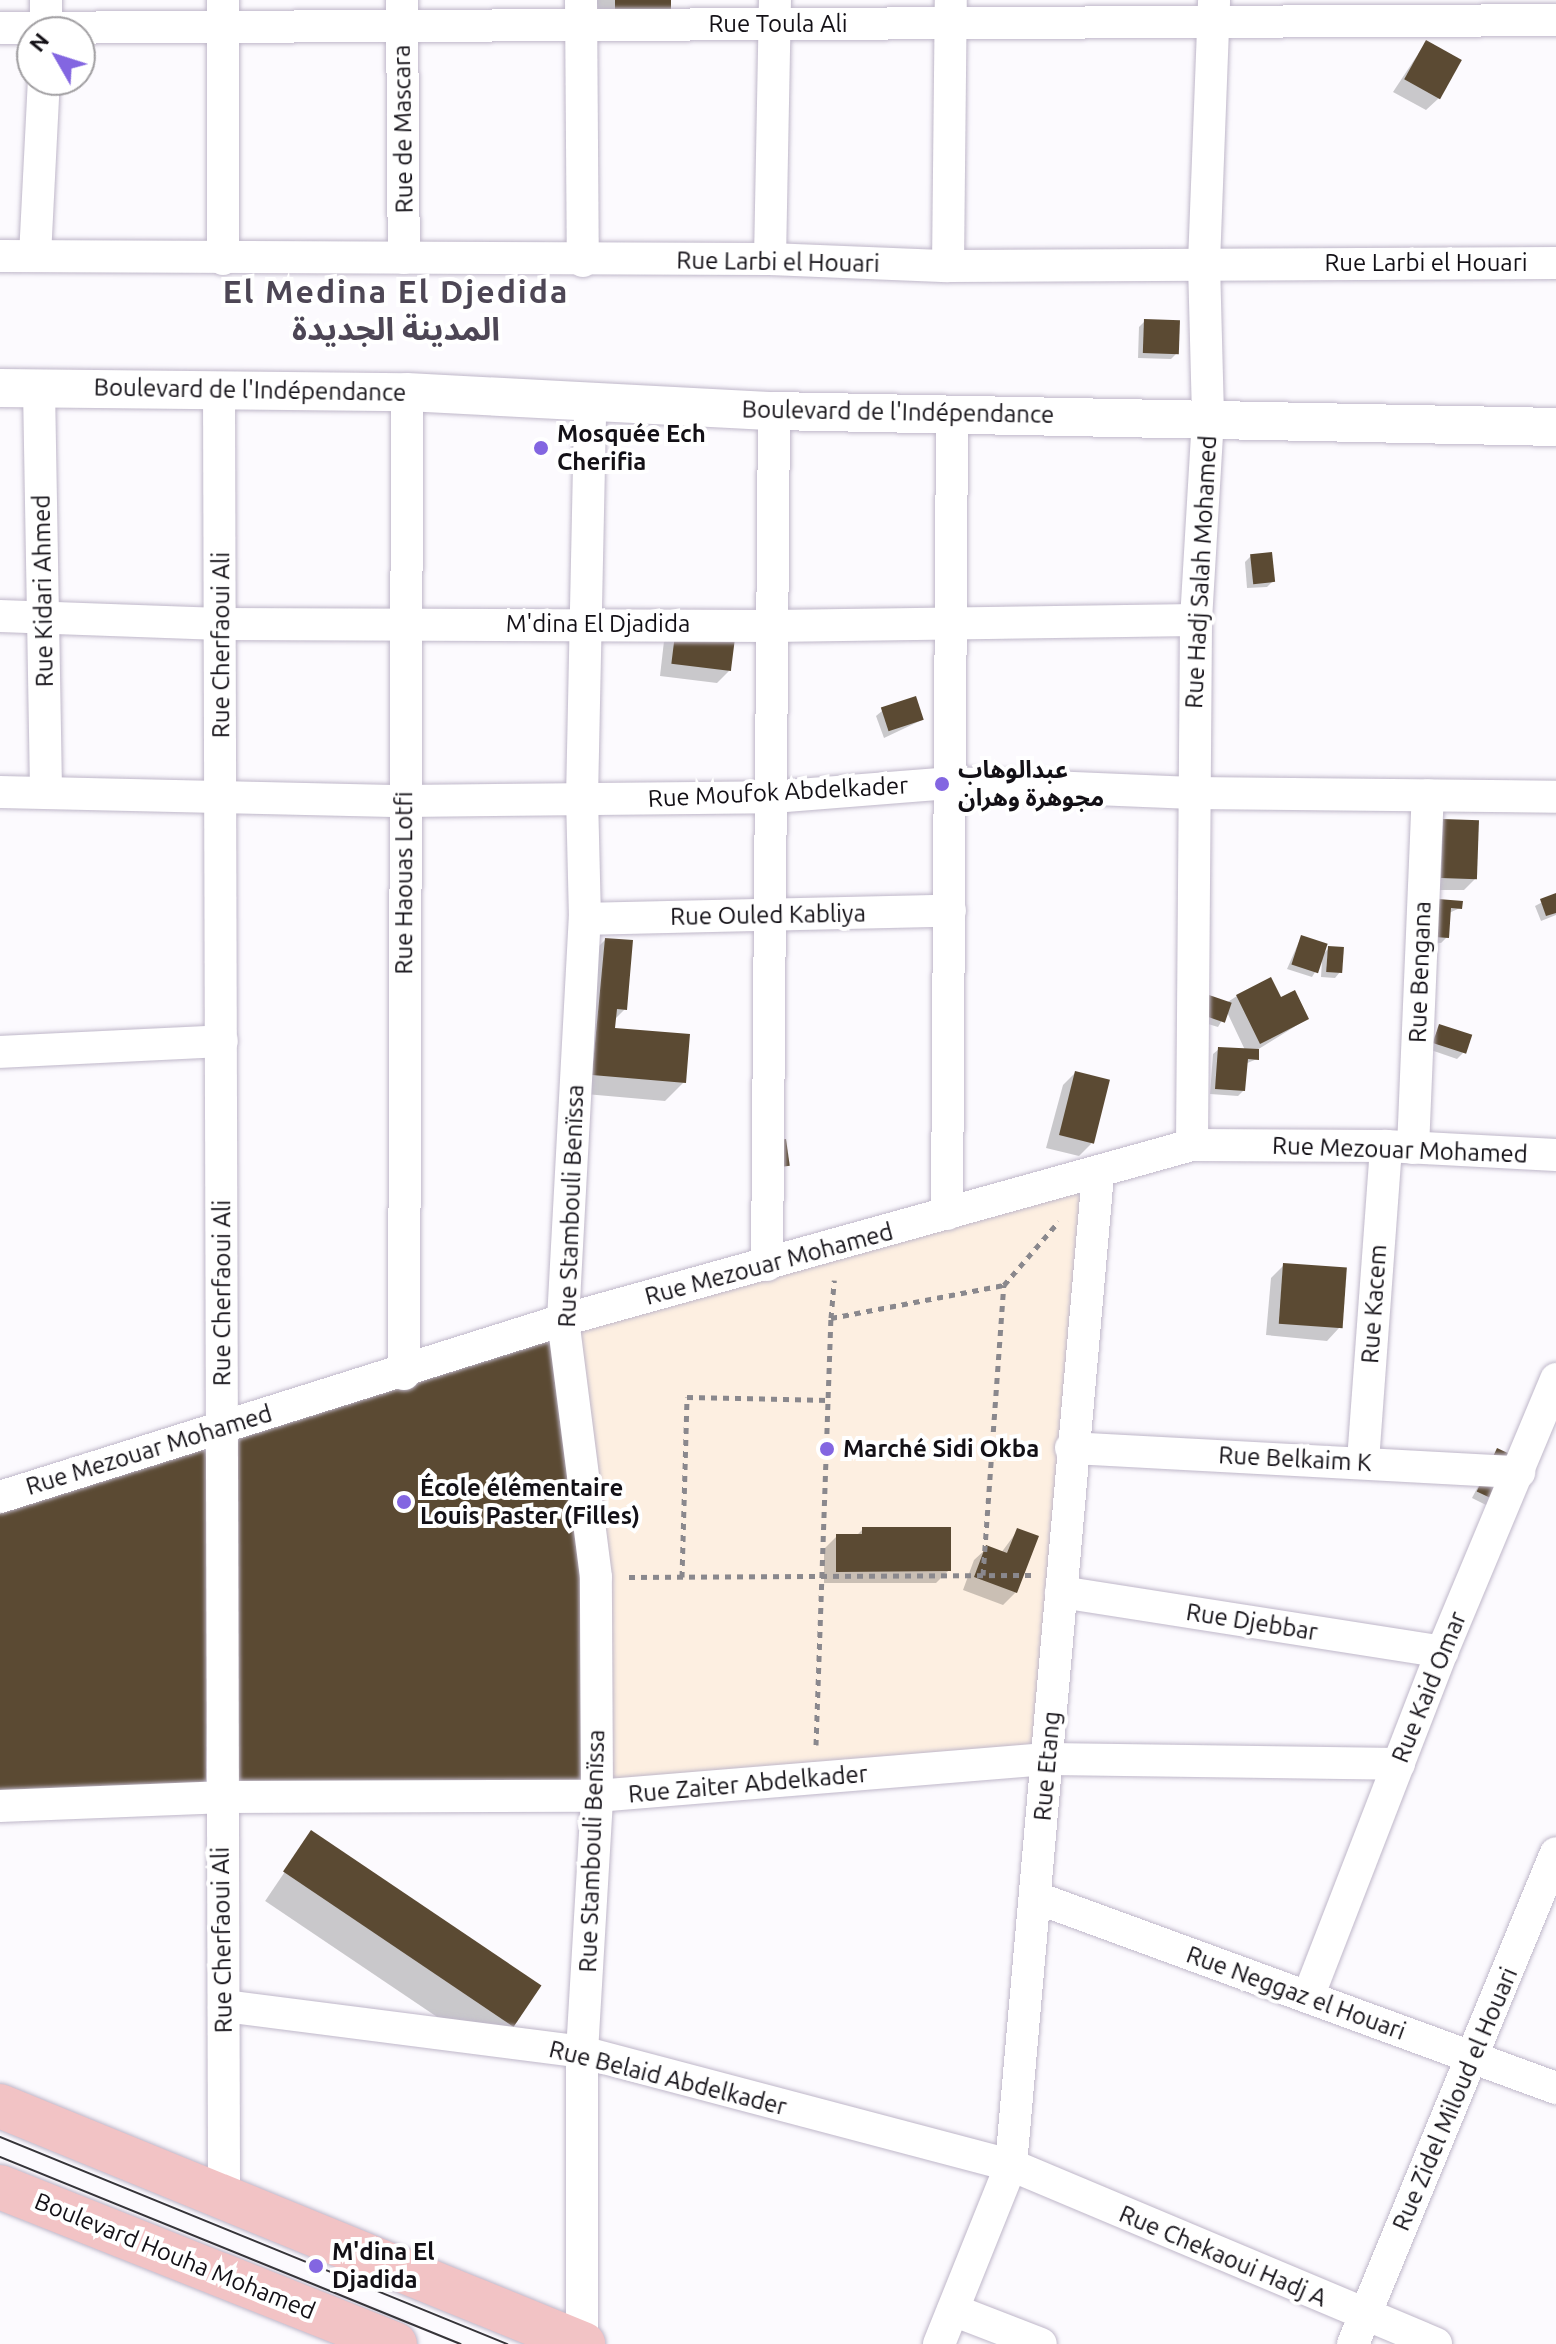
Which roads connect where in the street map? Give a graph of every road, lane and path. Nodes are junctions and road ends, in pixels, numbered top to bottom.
1 (1214, 10) edge
2 (951, 11) edge
3 (402, 12) edge
4 (582, 12) edge
5 (774, 12) edge
6 (224, 14) edge
7 (96, 18) edge
8 (1556, 20) edge
9 (43, 96) edge
10 (0, 256) edge
11 (35, 256) junction
12 (404, 258) junction
13 (223, 259) junction
14 (770, 259) junction
15 (583, 261) junction
16 (1204, 263) junction
17 (1556, 263) edge
18 (948, 266) junction
19 (0, 388) edge
20 (39, 388) junction
21 (219, 390) junction
22 (407, 392) junction
23 (590, 401) junction
24 (774, 411) junction
25 (952, 416) junction
26 (1208, 416) junction
27 (1556, 427) edge
28 (0, 616) edge
29 (45, 617) junction
30 (1196, 620) junction
31 (585, 622) junction
32 (949, 623) junction
33 (221, 624) junction
34 (403, 624) junction
35 (772, 626) junction
36 (952, 783) junction
37 (0, 792) edge
38 (46, 793) junction
39 (1193, 793) junction
40 (1428, 795) junction
41 (221, 797) junction
42 (773, 797) junction
43 (1556, 797) edge
44 (582, 799) junction
45 (404, 801) junction
46 (950, 911) junction
47 (771, 914) junction
48 (585, 919) junction
49 (222, 1041) junction
50 (0, 1052) edge
51 (1192, 1145) junction
52 (1400, 1147) junction
53 (1556, 1155) edge
54 (1098, 1175) junction
55 (947, 1214) junction
56 (767, 1265) junction
57 (1004, 1285) junction
58 (563, 1320) junction
59 (404, 1374) junction
60 (1556, 1379) edge
61 (828, 1400) junction
62 (222, 1426) junction
63 (1071, 1448) junction
64 (1363, 1461) junction
65 (1519, 1472) junction
66 (0, 1497) edge
67 (983, 1575) junction
68 (596, 1577) junction
69 (682, 1577) junction
70 (822, 1578) junction
71 (1062, 1583) junction
72 (1442, 1652) junction
73 (1048, 1759) junction
74 (1399, 1764) junction
75 (815, 1778) junction
76 (597, 1796) junction
77 (220, 1797) junction
78 (0, 1806) edge
79 (1555, 1859) edge
80 (1037, 1898) junction
81 (1308, 1997) junction
82 (224, 2006) junction
83 (582, 2052) junction
84 (1475, 2058) junction
85 (1556, 2088) edge
86 (0, 2106) edge
87 (1011, 2165) junction
88 (0, 2187) edge
89 (224, 2195) junction
90 (953, 2310) junction
91 (1358, 2330) edge
92 (395, 2344) edge
93 (582, 2344) edge
94 (939, 2344) edge
95 (1041, 2344) edge
96 (1436, 2344) edge

1 - 2 street, Rue Toula Ali
1 - 8 street, Rue Toula Ali
1 - 16 street, Rue Hadj Salah Mohamed
2 - 5 street, Rue Toula Ali
2 - 18 street
3 - 4 street, Rue Toula Ali
3 - 6 street, Rue Toula Ali
3 - 12 street, Rue de Mascara
4 - 5 street, Rue Toula Ali
4 - 15 street
5 - 14 street
6 - 7 street, Rue Toula Ali
6 - 13 street
9 - 11 street
10 - 11 street, Rue Larbi el Houari
11 - 13 street, Rue Larbi el Houari
12 - 13 street, Rue Larbi el Houari
12 - 15 street, Rue Larbi el Houari
14 - 15 street, Rue Larbi el Houari
14 - 18 street, Rue Larbi el Houari
16 - 17 street, Rue Larbi el Houari
16 - 18 street, Rue Larbi el Houari
16 - 26 street, Rue Hadj Salah Mohamed
19 - 20 street, Boulevard de l'Indépendance
20 - 21 street, Boulevard de l'Indépendance
20 - 29 street, Rue Kidari Ahmed
21 - 22 street, Boulevard de l'Indépendance
21 - 33 street, Rue Cherfaoui Ali
22 - 23 street, Boulevard de l'Indépendance
22 - 34 street, Rue Haouas Lotfi
23 - 24 street, Boulevard de l'Indépendance
23 - 31 street, Rue Stambouli Benïssa
24 - 25 street, Boulevard de l'Indépendance
24 - 35 street
25 - 26 street, Boulevard de l'Indépendance
25 - 32 street
26 - 27 street, Boulevard de l'Indépendance
26 - 30 street, Rue Hadj Salah Mohamed
28 - 29 street, M'dina El Djadida
29 - 33 street, M'dina El Djadida
29 - 38 street, Rue Kidari Ahmed
30 - 32 street, M'dina El Djadida
30 - 39 street, Rue Hadj Salah Mohamed
31 - 34 street, M'dina El Djadida
31 - 35 street, M'dina El Djadida
31 - 44 street, Rue Stambouli Benïssa
32 - 35 street, M'dina El Djadida
32 - 36 street
33 - 34 street, M'dina El Djadida
33 - 41 street, Rue Cherfaoui Ali
34 - 45 street, Rue Haouas Lotfi
35 - 42 street
36 - 39 street, Rue Moufok Abdelkader
36 - 42 street, Rue Moufok Abdelkader
36 - 46 street
37 - 38 street, Rue Moufok Abdelkader
38 - 41 street, Rue Moufok Abdelkader
39 - 40 street, Rue Moufok Abdelkader
39 - 51 street, Rue Hadj Salah Mohamed
40 - 43 street, Rue Moufok Abdelkader
40 - 52 street, Rue Bengana
41 - 45 street, Rue Moufok Abdelkader
41 - 49 street, Rue Cherfaoui Ali
42 - 44 street, Rue Moufok Abdelkader
42 - 47 street
44 - 45 street, Rue Moufok Abdelkader
44 - 48 street, Rue Stambouli Benïssa
45 - 59 street, Rue Haouas Lotfi
46 - 47 street, Rue Ouled Kabliya
46 - 55 street
47 - 48 street, Rue Ouled Kabliya
47 - 56 street
48 - 58 street, Rue Stambouli Benïssa
49 - 50 street
49 - 62 street, Rue Cherfaoui Ali
51 - 52 street, Rue Mezouar Mohamed
51 - 54 street, Rue Mezouar Mohamed
52 - 53 street, Rue Mezouar Mohamed
52 - 64 street, Rue Kacem
54 - 55 street, Rue Mezouar Mohamed
54 - 57 path
54 - 63 street, Rue Etang
55 - 56 street, Rue Mezouar Mohamed
56 - 58 street, Rue Mezouar Mohamed
57 - 61 path
57 - 67 path
58 - 59 street, Rue Mezouar Mohamed
58 - 68 street, Rue Stambouli Benïssa
59 - 62 street, Rue Mezouar Mohamed
60 - 65 street, Rue Kaid Omar
61 - 69 path
61 - 70 path
62 - 66 street, Rue Mezouar Mohamed
62 - 77 street, Rue Cherfaoui Ali
63 - 64 street, Rue Belkaim K
63 - 71 street, Rue Etang
64 - 65 street, Rue Belkaim K
65 - 72 street, Rue Kaid Omar
67 - 70 path
67 - 71 path
68 - 69 path
68 - 76 street, Rue Stambouli Benïssa
69 - 70 path
70 - 75 path
71 - 72 street, Rue Djebbar
71 - 73 street, Rue Etang
72 - 74 street, Rue Kaid Omar
73 - 74 street, Rue Zaiter Abdelkader
73 - 75 street, Rue Zaiter Abdelkader
73 - 80 street, Rue Etang
74 - 81 street, Rue Kaid Omar
75 - 76 street, Rue Zaiter Abdelkader
76 - 77 street, Rue Zaiter Abdelkader
76 - 83 street, Rue Stambouli Benïssa
77 - 78 street, Rue Zaiter Abdelkader
77 - 82 street, Rue Cherfaoui Ali
79 - 84 street, Rue Zidel Miloud el Houari
80 - 81 street, Rue Neggaz el Houari
80 - 87 street, Rue Etang
81 - 84 street, Rue Neggaz el Houari
82 - 83 street, Rue Belaid Abdelkader
82 - 89 street, Rue Cherfaoui Ali
83 - 87 street, Rue Belaid Abdelkader
83 - 93 street, Rue Stambouli Benïssa
84 - 85 street, Rue Neggaz el Houari
84 - 91 street, Rue Zidel Miloud el Houari
86 - 89 main road
87 - 90 street, Rue Etang
87 - 91 street, Rue Chekaoui Hadj A
88 - 92 main road, Boulevard Houha Mohamed
89 - 93 main road
90 - 94 street, Rue Etang
90 - 95 street
91 - 96 street, Rue Chekaoui Hadj A

